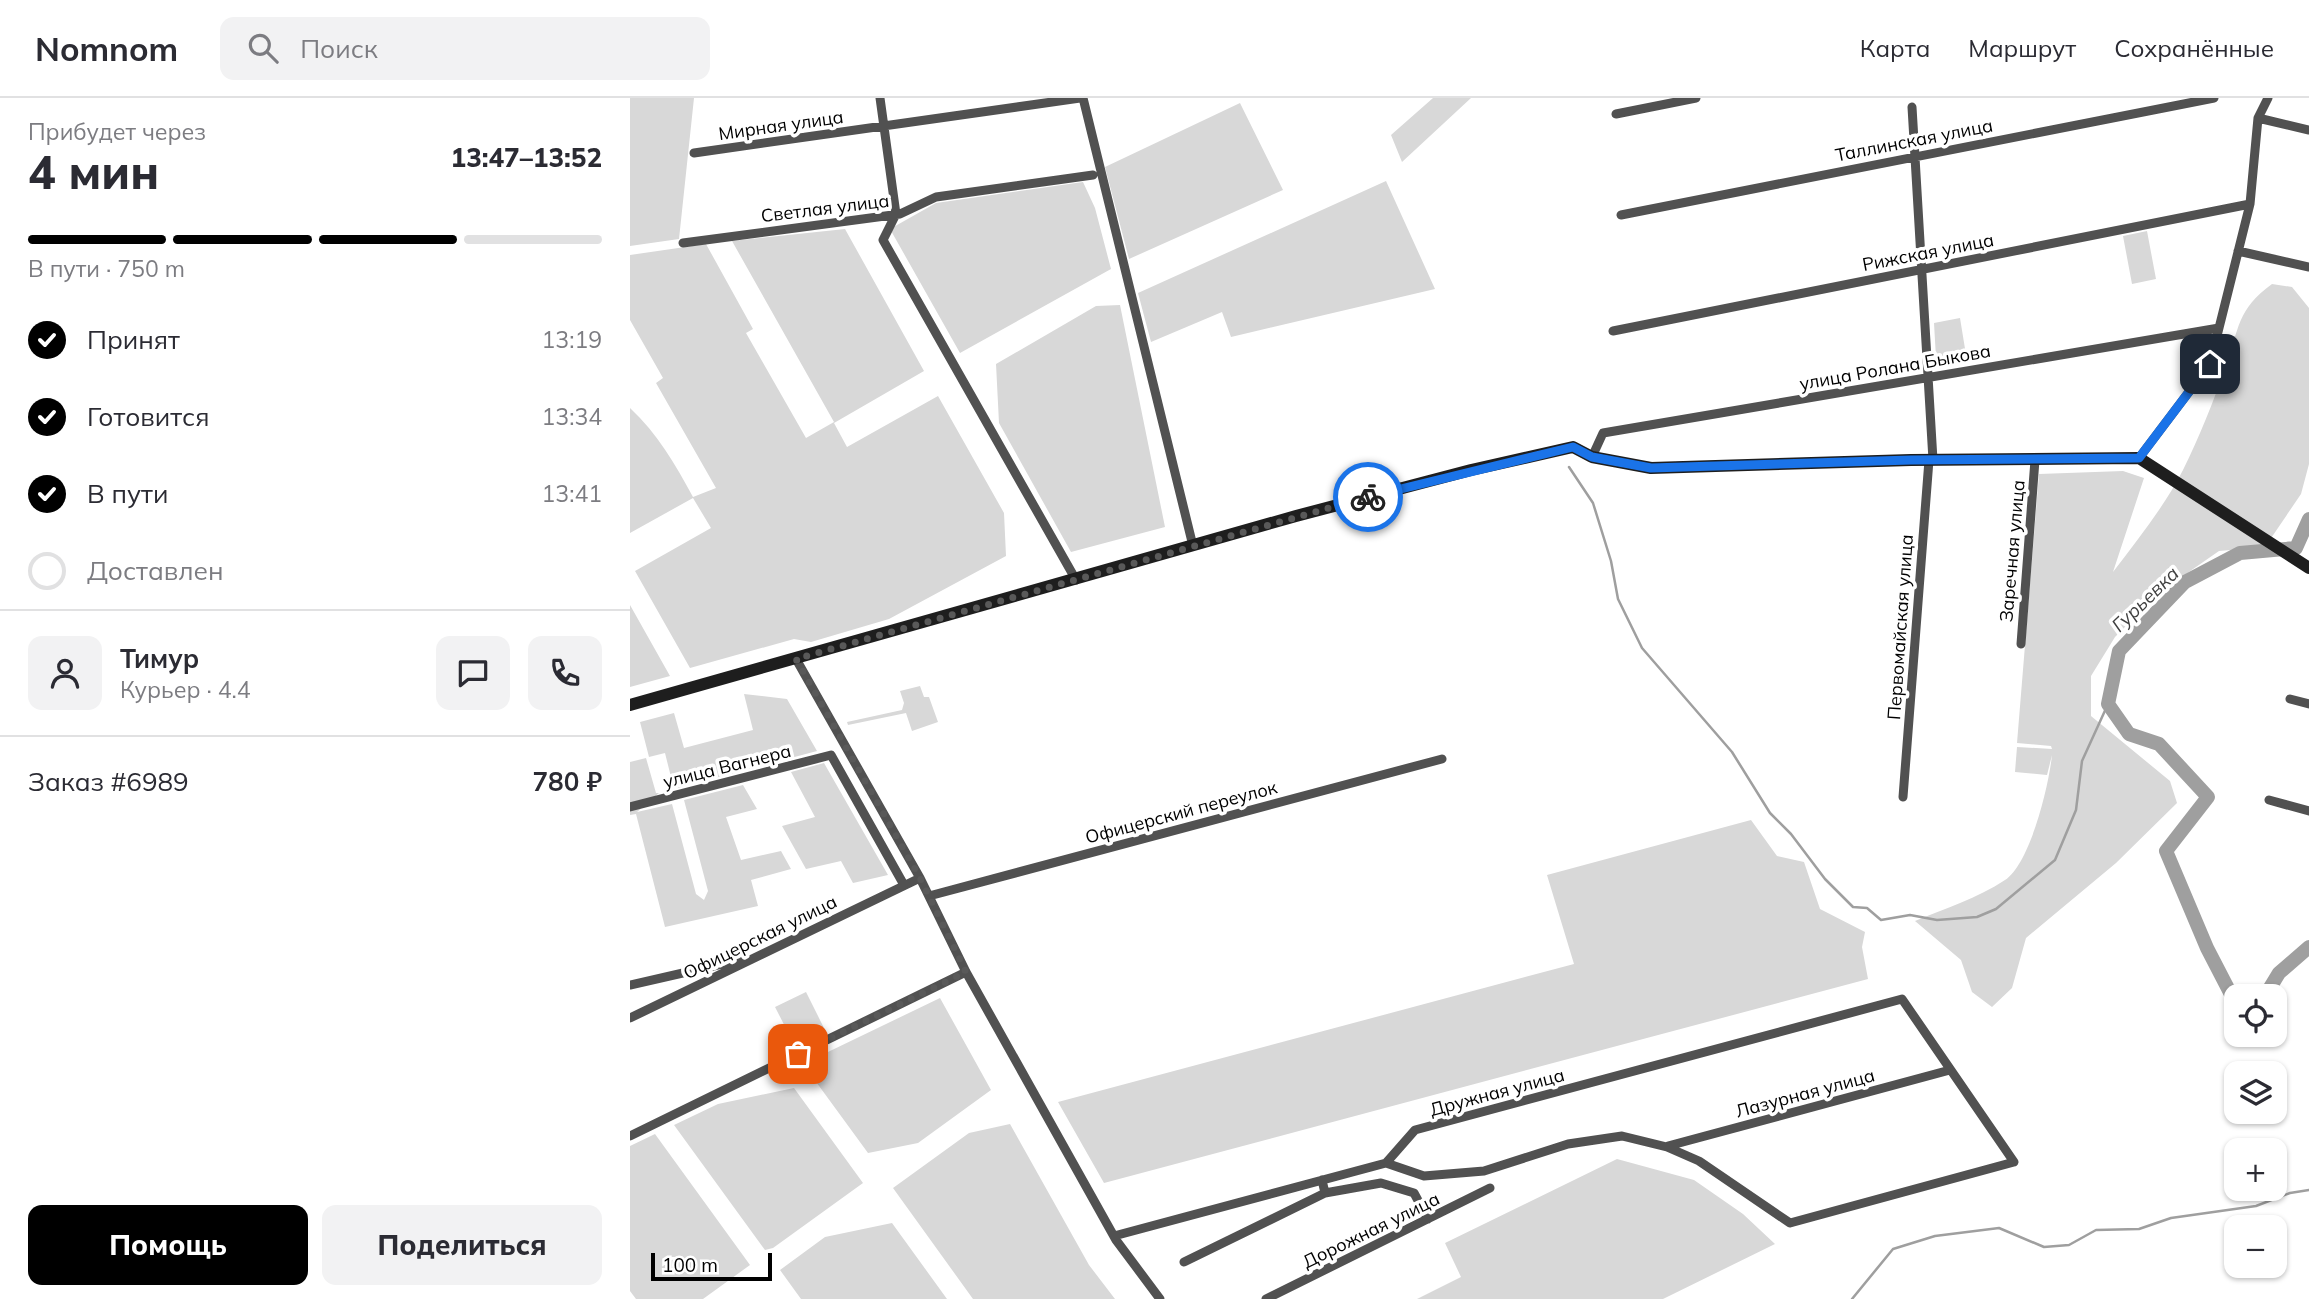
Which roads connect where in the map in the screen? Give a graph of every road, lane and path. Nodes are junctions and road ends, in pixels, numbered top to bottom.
1 (880, 98) edge
2 (1082, 98) edge
3 (1696, 98) edge
4 (2214, 98) edge
5 (2268, 98) edge
6 (1912, 107) dead end
7 (1615, 114) dead end
8 (2258, 118) junction
9 (884, 126) junction
10 (2309, 130) edge
11 (694, 153) dead end
12 (1916, 156) junction
13 (1093, 175) dead end
14 (2250, 204) junction
15 (896, 214) junction
16 (1621, 215) dead end
17 (683, 243) dead end
18 (2238, 251) junction
19 (2309, 267) edge
20 (1923, 269) junction
21 (2219, 328) junction
22 (1613, 331) dead end
23 (1929, 377) junction
24 (1592, 457) junction
25 (2139, 458) junction
26 (1931, 460) junction
27 (2035, 460) junction
28 (1192, 547) junction
29 (2309, 568) edge
30 (1076, 580) junction
31 (2021, 644) dead end
32 (796, 659) junction
33 (2290, 699) dead end
34 (2309, 704) edge
35 (630, 705) edge
36 (1442, 759) dead end
37 (1903, 797) dead end
38 (2269, 800) dead end
39 (630, 807) edge
40 (2309, 811) edge
41 (920, 878) junction
42 (904, 885) junction
43 (929, 895) junction
44 (759, 955) junction
45 (966, 972) junction
46 (630, 985) edge
47 (630, 1018) edge
48 (1950, 1070) dead end
49 (630, 1136) edge
50 (1667, 1146) junction
51 (1386, 1163) junction
52 (1322, 1180) junction
53 (1490, 1188) dead end
54 (1325, 1193) junction
55 (1428, 1219) junction
56 (1114, 1236) junction
57 (1184, 1262) dead end
58 (1160, 1299) edge
59 (1266, 1299) edge

1 - 9 street
2 - 9 street, Мирная улица
2 - 28 street
3 - 7 street
4 - 12 street, Таллинская улица
5 - 8 street
6 - 12 street, Первомайская улица
8 - 10 street
8 - 14 street
9 - 11 street, Мирная улица
9 - 15 street
12 - 16 street, Таллинская улица
12 - 20 street, Первомайская улица
13 - 15 street, Светлая улица
14 - 18 street
14 - 20 street, Рижская улица
15 - 17 street, Светлая улица
15 - 30 street
18 - 19 street
18 - 21 street
20 - 22 street, Рижская улица
20 - 23 street, Первомайская улица
21 - 23 street, улица Ролана Быкова
21 - 25 street
23 - 24 street, улица Ролана Быкова
23 - 26 street, Первомайская улица
24 - 26 street
24 - 28 street
25 - 27 street
25 - 29 street
26 - 27 street
26 - 37 street, Первомайская улица
27 - 31 street, Заречная улица
28 - 30 street
30 - 32 street
32 - 35 street
32 - 41 street
33 - 34 street
36 - 43 street, Офицерский переулок
38 - 40 street
39 - 42 street, улица Вагнера
41 - 42 street, Офицерская улица
41 - 43 street
42 - 44 street, Офицерская улица
43 - 45 street
44 - 46 street
44 - 47 street, Офицерская улица
45 - 49 street
45 - 56 street
48 - 50 street, Лазурная улица
50 - 51 street
50 - 51 street, Дружная улица
51 - 52 street
52 - 54 street
52 - 56 street
53 - 55 street, Дорожная улица
54 - 55 street
54 - 57 street
55 - 59 street, Дорожная улица
56 - 58 street

